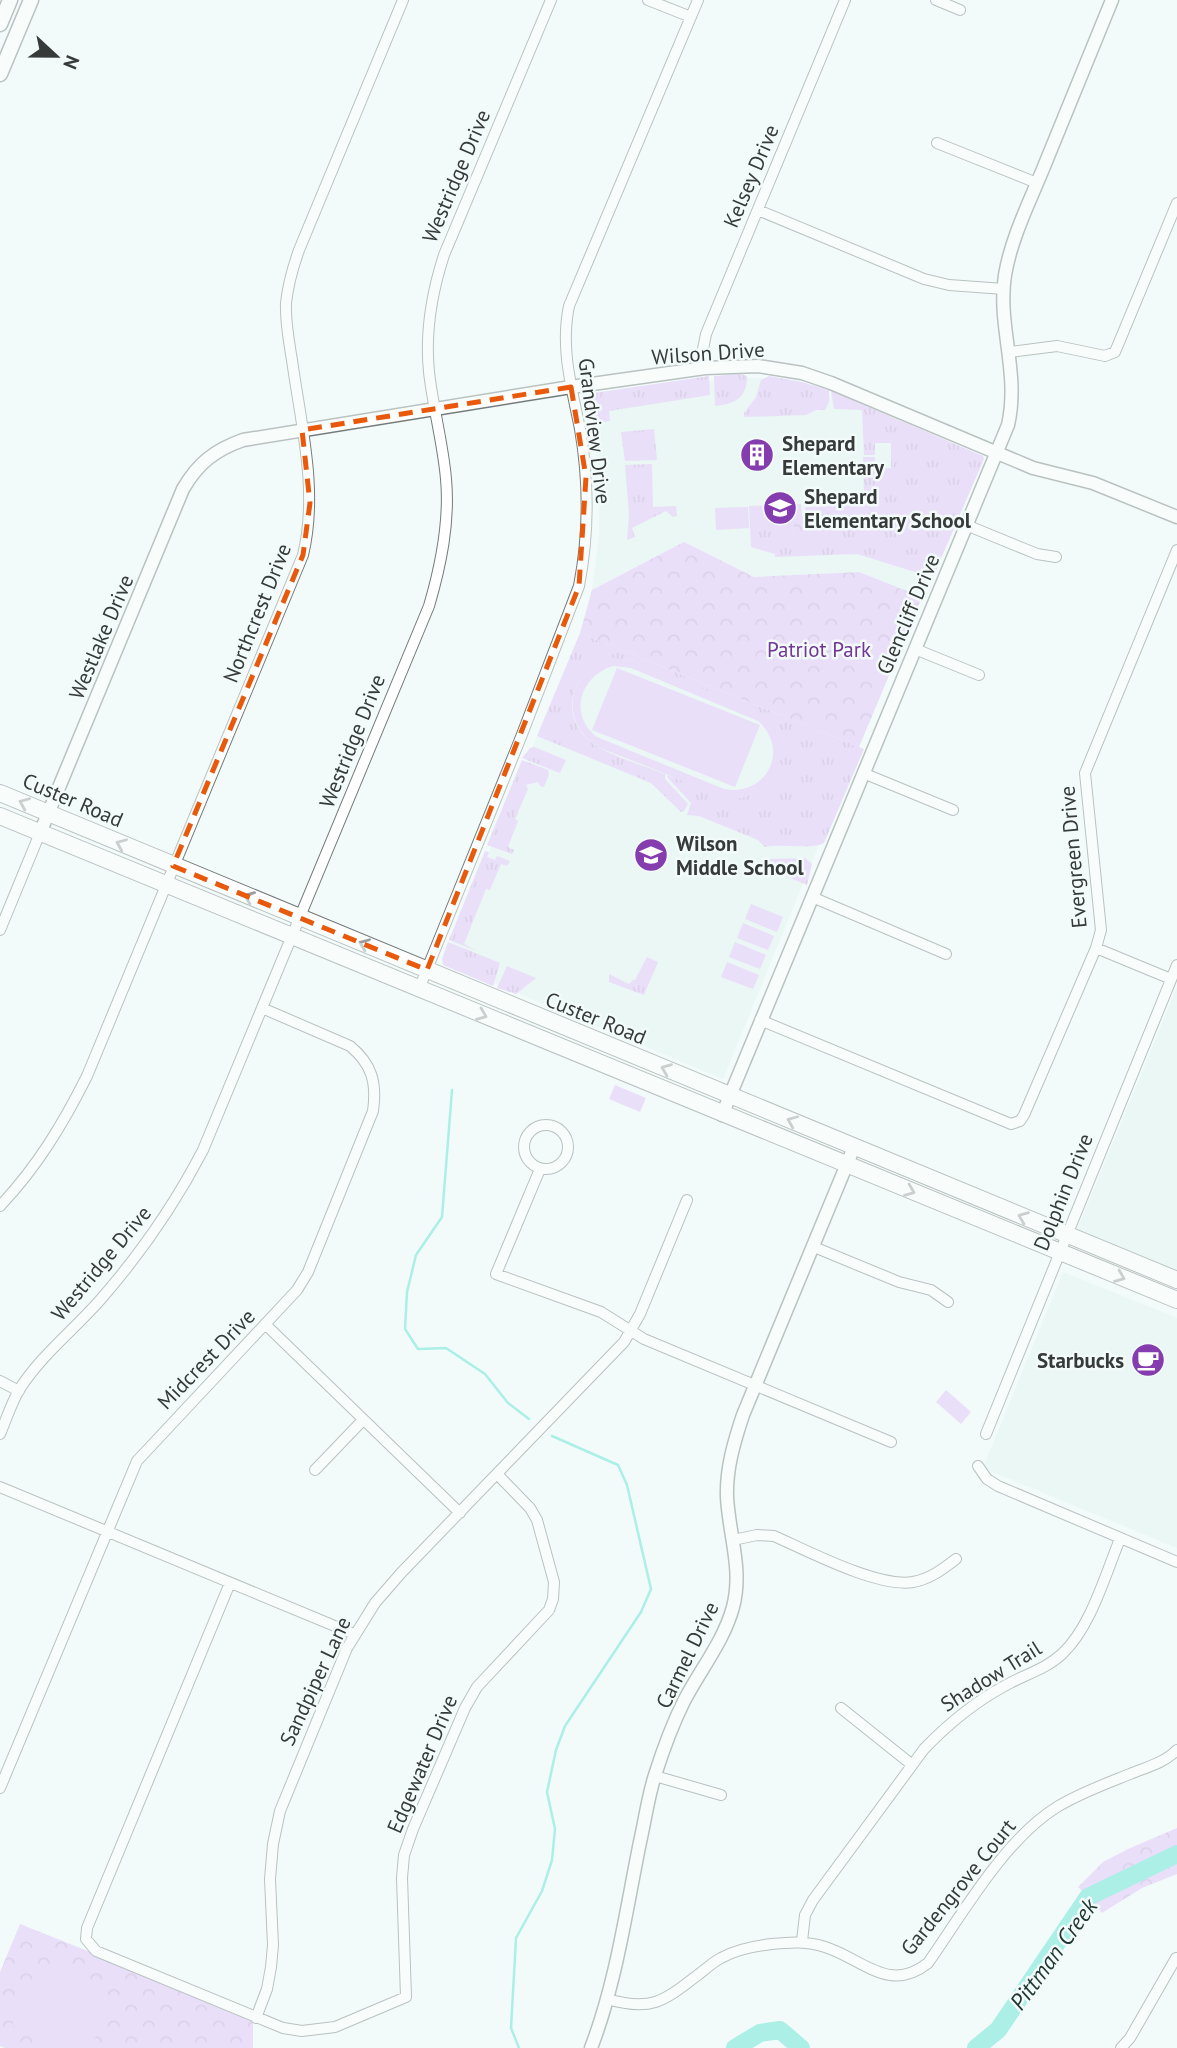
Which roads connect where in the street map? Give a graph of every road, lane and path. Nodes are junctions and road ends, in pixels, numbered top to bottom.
1 (10, 0) edge
2 (31, 0) edge
3 (403, 0) edge
4 (551, 0) edge
5 (648, 0) edge
6 (698, 0) edge
7 (845, 0) edge
8 (936, 0) edge
9 (1112, 0) edge
10 (960, 10) dead end
11 (691, 18) junction
12 (0, 24) edge
13 (0, 32) edge
14 (8, 45) edge
15 (0, 74) edge
16 (937, 143) dead end
17 (1037, 183) junction
18 (1177, 203) edge
19 (758, 210) junction
20 (1004, 289) junction
21 (1010, 352) junction
22 (705, 368) junction
23 (571, 387) junction
24 (436, 410) junction
25 (302, 430) junction
26 (997, 452) junction
27 (1177, 517) edge
28 (966, 525) junction
29 (1177, 550) edge
30 (1056, 557) dead end
31 (915, 649) junction
32 (979, 675) dead end
33 (863, 773) junction
34 (0, 793) edge
35 (953, 810) dead end
36 (48, 813) junction
37 (0, 816) edge
38 (40, 833) junction
39 (173, 866) junction
40 (165, 885) junction
41 (812, 897) junction
42 (300, 917) junction
43 (0, 930) edge
44 (292, 936) junction
45 (1096, 948) junction
46 (946, 954) dead end
47 (1177, 965) edge
48 (427, 970) junction
49 (1171, 979) junction
50 (419, 989) junction
51 (262, 1009) junction
52 (760, 1020) junction
53 (729, 1096) junction
54 (722, 1115) junction
55 (854, 1147) junction
56 (846, 1166) junction
57 (540, 1169) junction
58 (687, 1200) dead end
59 (0, 1206) edge
60 (1066, 1234) junction
61 (814, 1247) junction
62 (1059, 1252) junction
63 (1177, 1280) edge
64 (1177, 1300) edge
65 (947, 1302) dead end
66 (265, 1324) junction
67 (631, 1332) junction
68 (0, 1381) edge
69 (756, 1386) junction
70 (19, 1391) junction
71 (363, 1420) junction
72 (0, 1434) edge
73 (986, 1434) dead end
74 (891, 1442) dead end
75 (978, 1466) dead end
76 (315, 1470) dead end
77 (497, 1474) junction
78 (0, 1487) edge
79 (460, 1513) junction
80 (107, 1531) junction
81 (1120, 1539) junction
82 (733, 1540) junction
83 (956, 1559) dead end
84 (1177, 1562) edge
85 (230, 1583) junction
86 (354, 1634) junction
87 (841, 1708) dead end
88 (1177, 1750) edge
89 (911, 1764) junction
90 (654, 1776) junction
91 (0, 1788) edge
92 (721, 1795) dead end
93 (802, 1941) junction
94 (1176, 1958) edge
95 (607, 1999) junction
96 (256, 2018) junction
97 (591, 2048) edge
98 (1121, 2048) edge

1 - 12 main road
2 - 14 main road
3 - 25 street, Northcrest Drive
4 - 24 street, Westridge Drive
5 - 11 street
6 - 11 street, Grandview Drive
7 - 19 street, Kelsey Drive
8 - 10 street
9 - 17 street, Glencliff Drive
11 - 23 street, Grandview Drive
13 - 14 main road
14 - 15 main road
16 - 17 street
17 - 20 street, Glencliff Drive
18 - 21 street
19 - 20 street
19 - 22 street, Kelsey Drive
20 - 21 street, Glencliff Drive
21 - 26 street, Glencliff Drive
22 - 23 street, Wilson Drive
22 - 26 street, Wilson Drive
23 - 24 street, Wilson Drive
23 - 48 street, Grandview Drive
24 - 25 street, Wilson Drive
24 - 42 street, Westridge Drive
25 - 36 street, Westlake Drive
25 - 39 street, Northcrest Drive
26 - 27 street, Wilson Drive
26 - 28 street, Glencliff Drive
28 - 30 street
28 - 31 street, Glencliff Drive
29 - 45 street, Evergreen Drive
31 - 32 street
31 - 33 street, Glencliff Drive
33 - 35 street
33 - 41 street, Glencliff Drive
36 -> 34 main road, Custer Road
36 - 38 street, Westlake Drive
39 -> 36 main road, Custer Road
37 - 38 main road, Custer Road
38 - 40 main road, Custer Road
38 - 43 street, Westlake Drive
39 - 40 street, Northcrest Drive
42 -> 39 main road, Custer Road
40 - 44 main road, Custer Road
40 - 59 street, Northcrest Drive
41 - 46 street
41 - 52 street, Glencliff Drive
42 - 44 street, Westridge Drive
48 -> 42 main road, Custer Road
44 - 50 main road, Custer Road
44 - 51 street, Westridge Drive
45 - 49 street
45 - 52 street, Evergreen Drive
47 - 49 street, Dolphin Drive
48 - 50 street, Grandview Drive
53 -> 48 main road, Custer Road
49 - 60 street, Dolphin Drive
50 -> 54 main road, Custer Road
51 - 66 street, Midcrest Drive
51 - 70 street, Westridge Drive
52 - 53 street, Glencliff Drive
53 - 54 street, Glencliff Drive
55 -> 53 main road, Custer Road
54 - 56 main road, Custer Road
55 - 56 street, Carmel Drive
60 -> 55 main road, Custer Road
56 - 61 street, Carmel Drive
56 -> 62 main road, Custer Road
57 - 57 street
57 - 67 street
58 - 67 street
60 - 62 street, Dolphin Drive
60 - 63 main road, Custer Road
61 - 65 street
61 - 69 street, Carmel Drive
62 -> 64 main road, Custer Road
62 - 73 street, Dolphin Drive
66 - 71 street
66 - 80 street, Midcrest Drive
67 - 69 street
67 - 77 street, Sandpiper Lane
68 - 70 street
69 - 74 street
69 - 82 street, Carmel Drive
70 - 72 street, Westridge Drive
71 - 76 street
71 - 79 street
75 - 81 street
77 - 79 street, Sandpiper Lane
77 - 96 street, Edgewater Drive
78 - 80 street
79 - 86 street, Sandpiper Lane
80 - 85 street
80 - 91 street, Midcrest Drive
81 - 84 street
81 - 89 street, Shadow Trail
82 - 83 street
82 - 90 street, Carmel Drive
85 - 86 street
85 - 96 street
86 - 96 street, Sandpiper Lane
87 - 89 street
88 - 93 street, Gardengrove Court
89 - 93 street, Shadow Trail
90 - 92 street
90 - 95 street, Carmel Drive
93 - 95 street, Gardengrove Court
94 - 98 street
95 - 97 street, Carmel Drive

